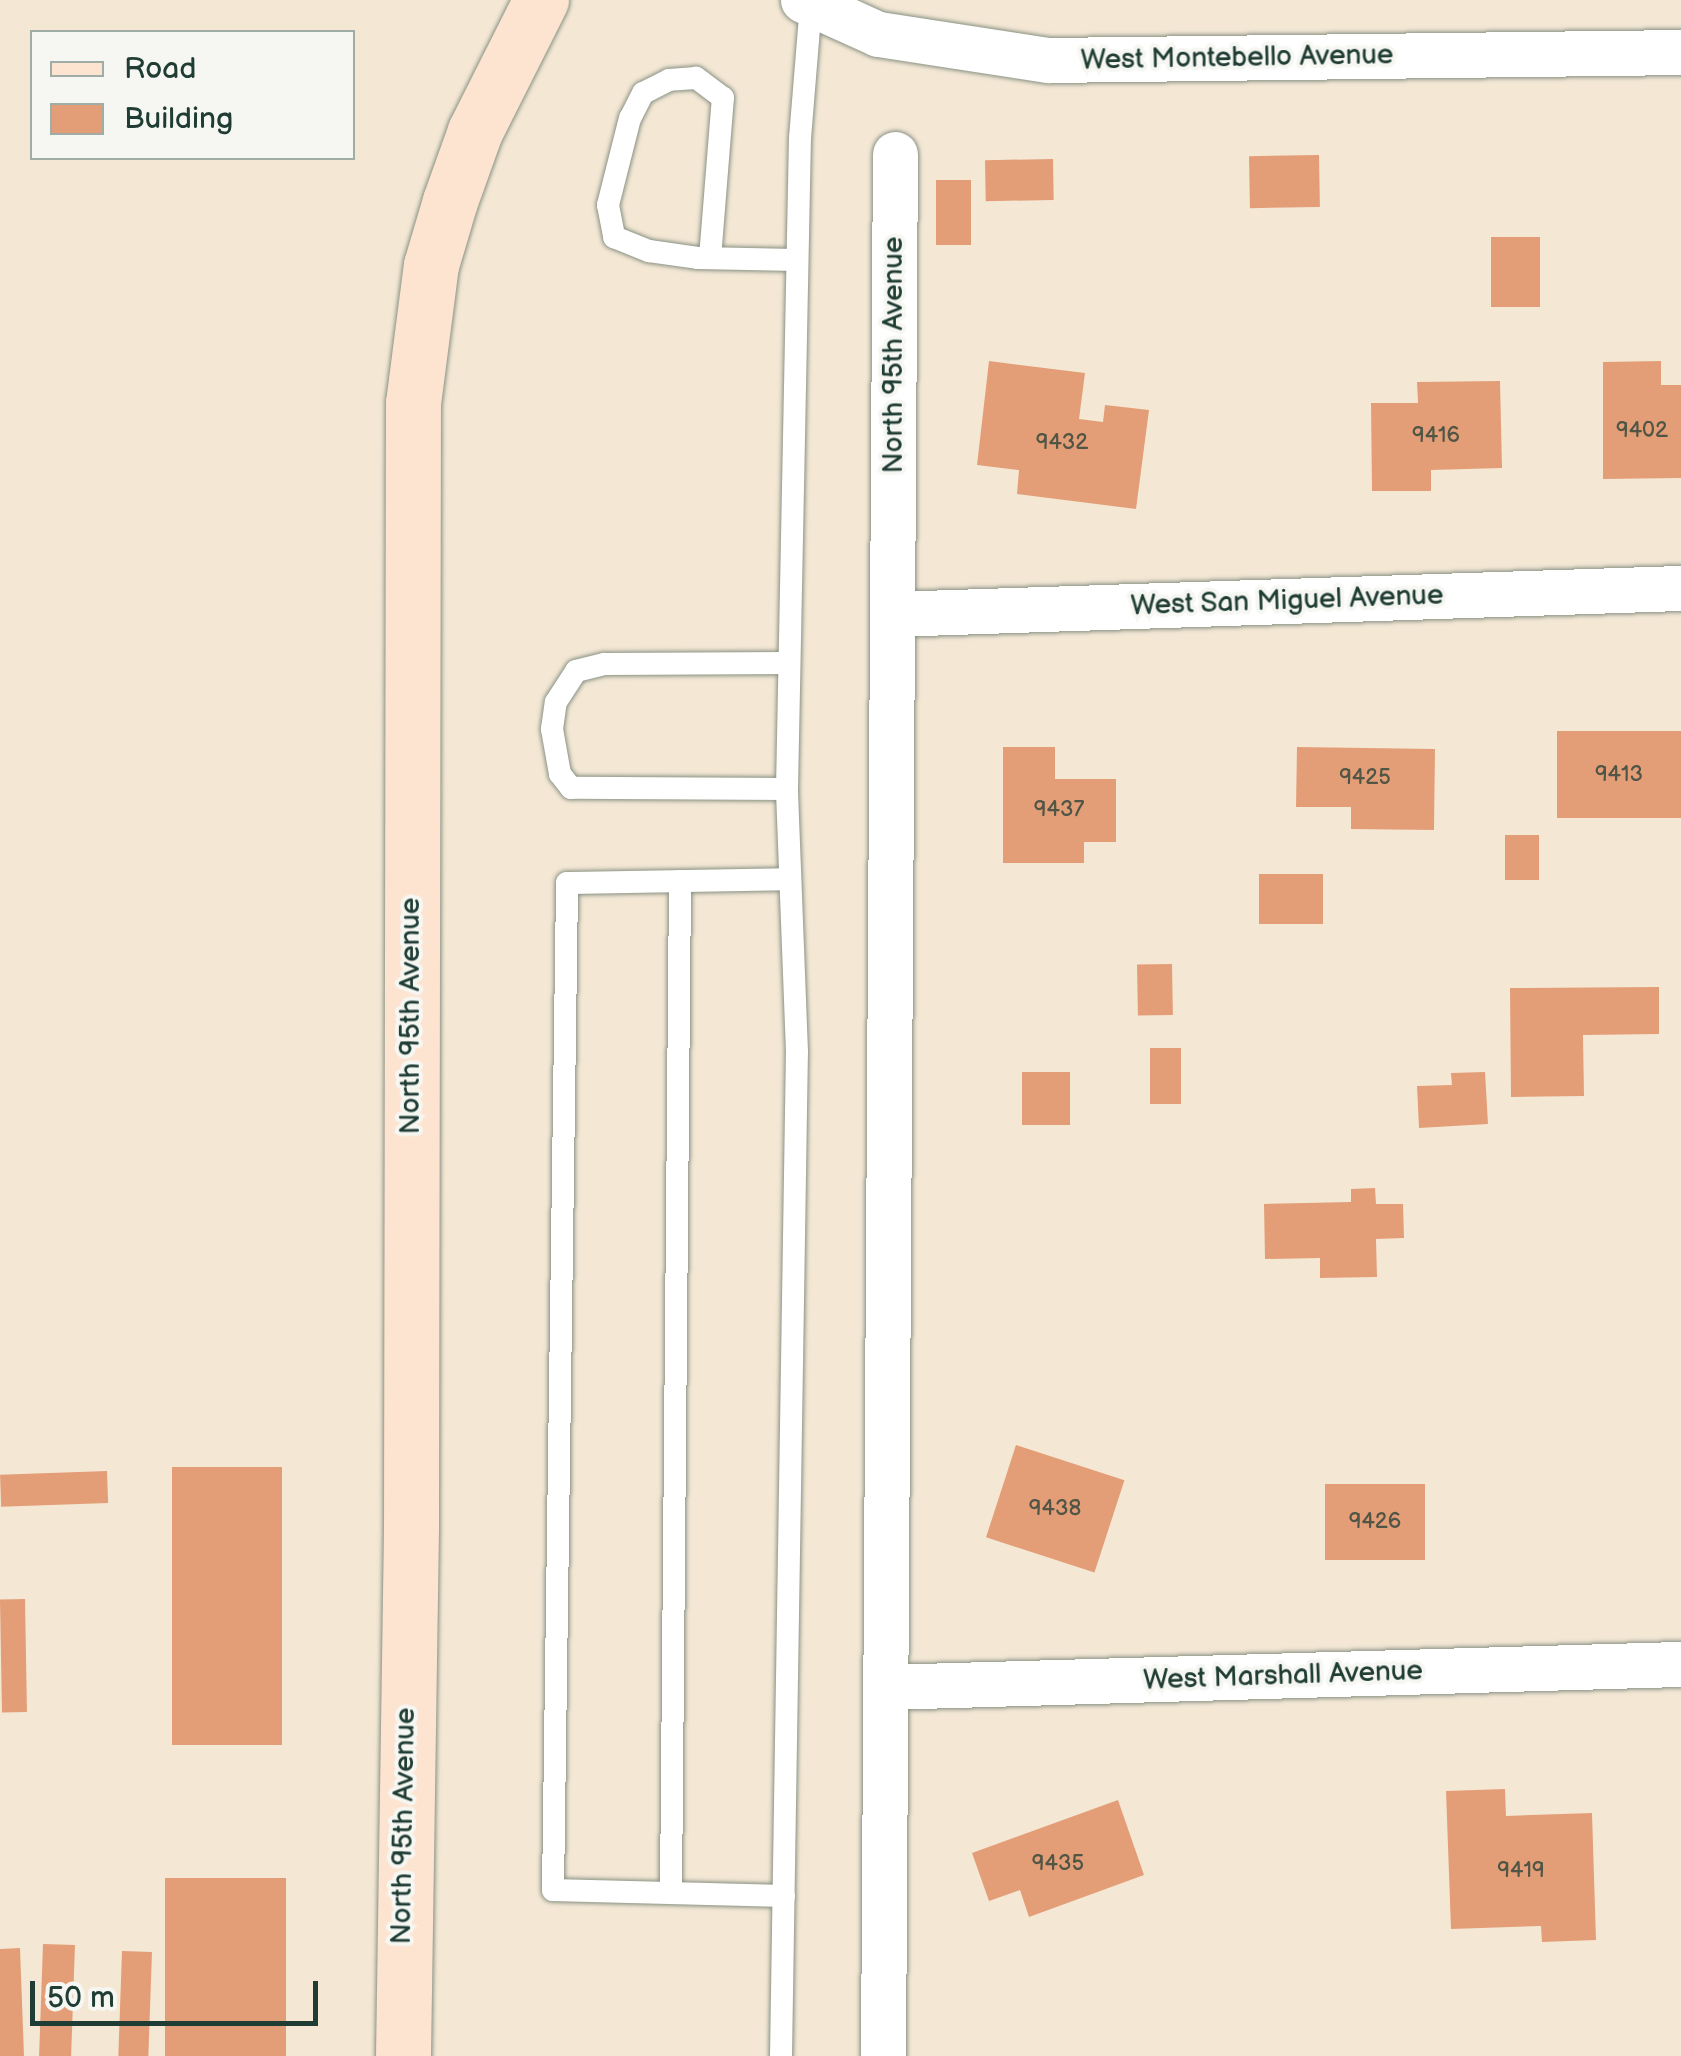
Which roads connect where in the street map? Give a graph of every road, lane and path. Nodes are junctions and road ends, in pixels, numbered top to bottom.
1 (542, 0) edge
2 (807, 2) edge
3 (1681, 52) edge
4 (895, 154) dead end
5 (710, 258) junction
6 (797, 260) junction
7 (1681, 588) edge
8 (892, 614) junction
9 (790, 663) junction
10 (787, 789) junction
11 (790, 879) junction
12 (680, 881) junction
13 (1681, 1664) edge
14 (885, 1687) junction
15 (671, 1893) junction
16 (784, 1896) junction
17 (403, 2056) edge
18 (782, 2056) edge
19 (883, 2056) edge

1 - 17 street, North 95th Avenue
2 - 3 street, West Montebello Avenue
2 - 6 lane
4 - 8 street, North 95th Avenue
5 - 5 lane
5 - 6 lane
6 - 9 lane
7 - 8 street, West San Miguel Avenue
8 - 14 street, North 95th Avenue
9 - 10 lane
9 - 10 lane
10 - 11 lane
11 - 12 lane
11 - 16 lane
12 - 15 lane
12 - 15 lane
13 - 14 street, West Marshall Avenue
14 - 19 street, North 95th Avenue
15 - 16 lane
16 - 18 lane

